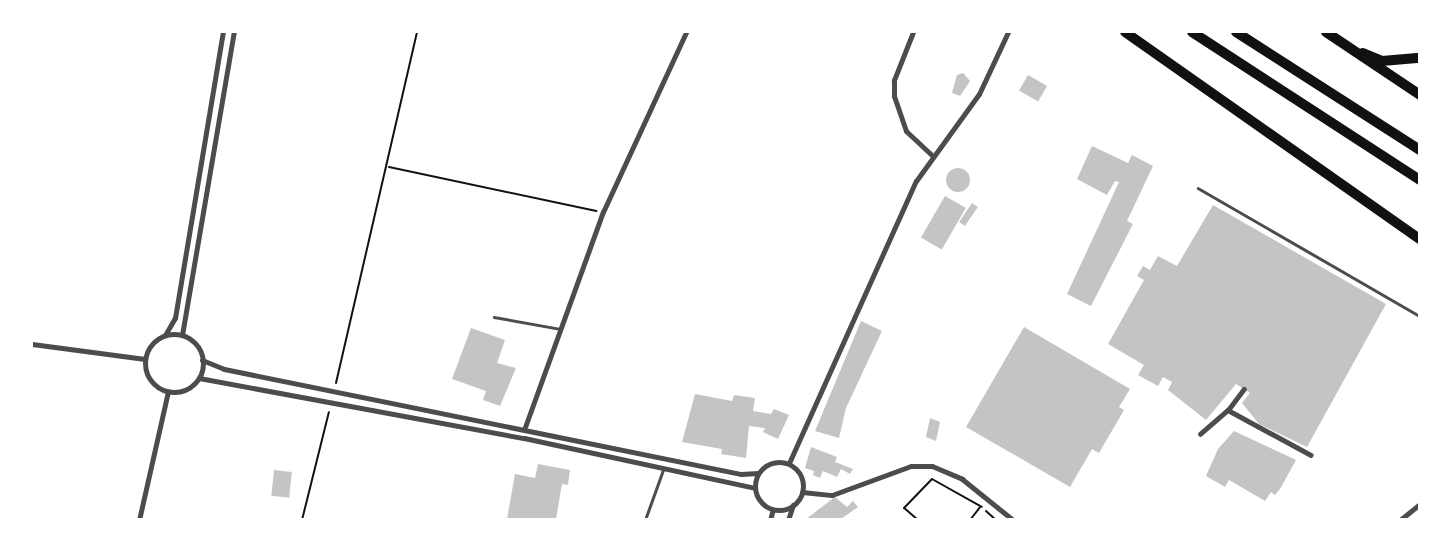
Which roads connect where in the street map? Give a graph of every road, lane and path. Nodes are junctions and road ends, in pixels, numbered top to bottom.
1 (223, 32) edge
2 (234, 32) edge
3 (417, 32) edge
4 (686, 32) edge
5 (912, 32) edge
6 (1008, 32) edge
7 (1125, 32) edge
8 (1192, 32) edge
9 (1236, 32) edge
10 (1326, 32) edge
11 (1354, 49) junction
12 (1419, 58) edge
13 (1419, 94) edge
14 (1419, 150) edge
15 (933, 156) junction
16 (387, 167) junction
17 (1419, 180) edge
18 (1198, 188) dead end
19 (603, 212) junction
20 (1419, 239) edge
21 (1419, 316) edge
22 (494, 317) dead end
23 (561, 329) junction
24 (165, 335) junction
25 (183, 335) junction
26 (32, 344) edge
27 (145, 359) junction
28 (202, 360) junction
29 (199, 378) junction
30 (1244, 389) dead end
31 (334, 390) junction
32 (168, 391) junction
33 (332, 401) junction
34 (1228, 410) junction
35 (525, 427) junction
36 (1200, 434) dead end
37 (1311, 456) dead end
38 (789, 463) junction
39 (664, 466) junction
40 (758, 473) junction
41 (755, 488) junction
42 (802, 492) junction
43 (1419, 504) edge
44 (793, 505) junction
45 (980, 507) junction
46 (774, 509) junction
47 (139, 520) edge
48 (302, 520) edge
49 (645, 520) edge
50 (770, 520) edge
51 (788, 520) edge
52 (918, 520) edge
53 (970, 520) edge
54 (996, 520) edge
55 (1013, 520) edge
56 (1400, 520) edge

1 - 24 street
2 - 25 street
3 - 16 path
4 - 19 street
5 - 15 street
6 - 15 street
7 - 20 highway
8 - 17 highway
9 - 14 highway
10 - 11 highway
11 - 12 highway
11 - 13 highway
15 - 38 street
16 - 19 path
16 - 31 path
18 - 21 lane
19 - 23 street
22 - 23 lane
23 - 35 street
24 - 25 street
24 - 27 street
25 - 28 street
26 - 27 street
27 - 32 street
28 - 29 street
28 - 31 street
29 - 32 street
29 - 33 street
30 - 34 street
31 - 35 street
32 - 47 street
33 - 39 street
33 - 48 path
34 - 36 street
34 - 37 street
35 - 40 street
38 - 40 street
38 - 42 street
39 - 41 street
39 - 49 lane
40 - 41 street
41 - 46 street
42 - 44 street
42 - 55 street
43 - 56 street
44 - 46 street
44 - 51 street
45 - 52 path
45 - 53 path
45 - 54 path
46 - 50 street

